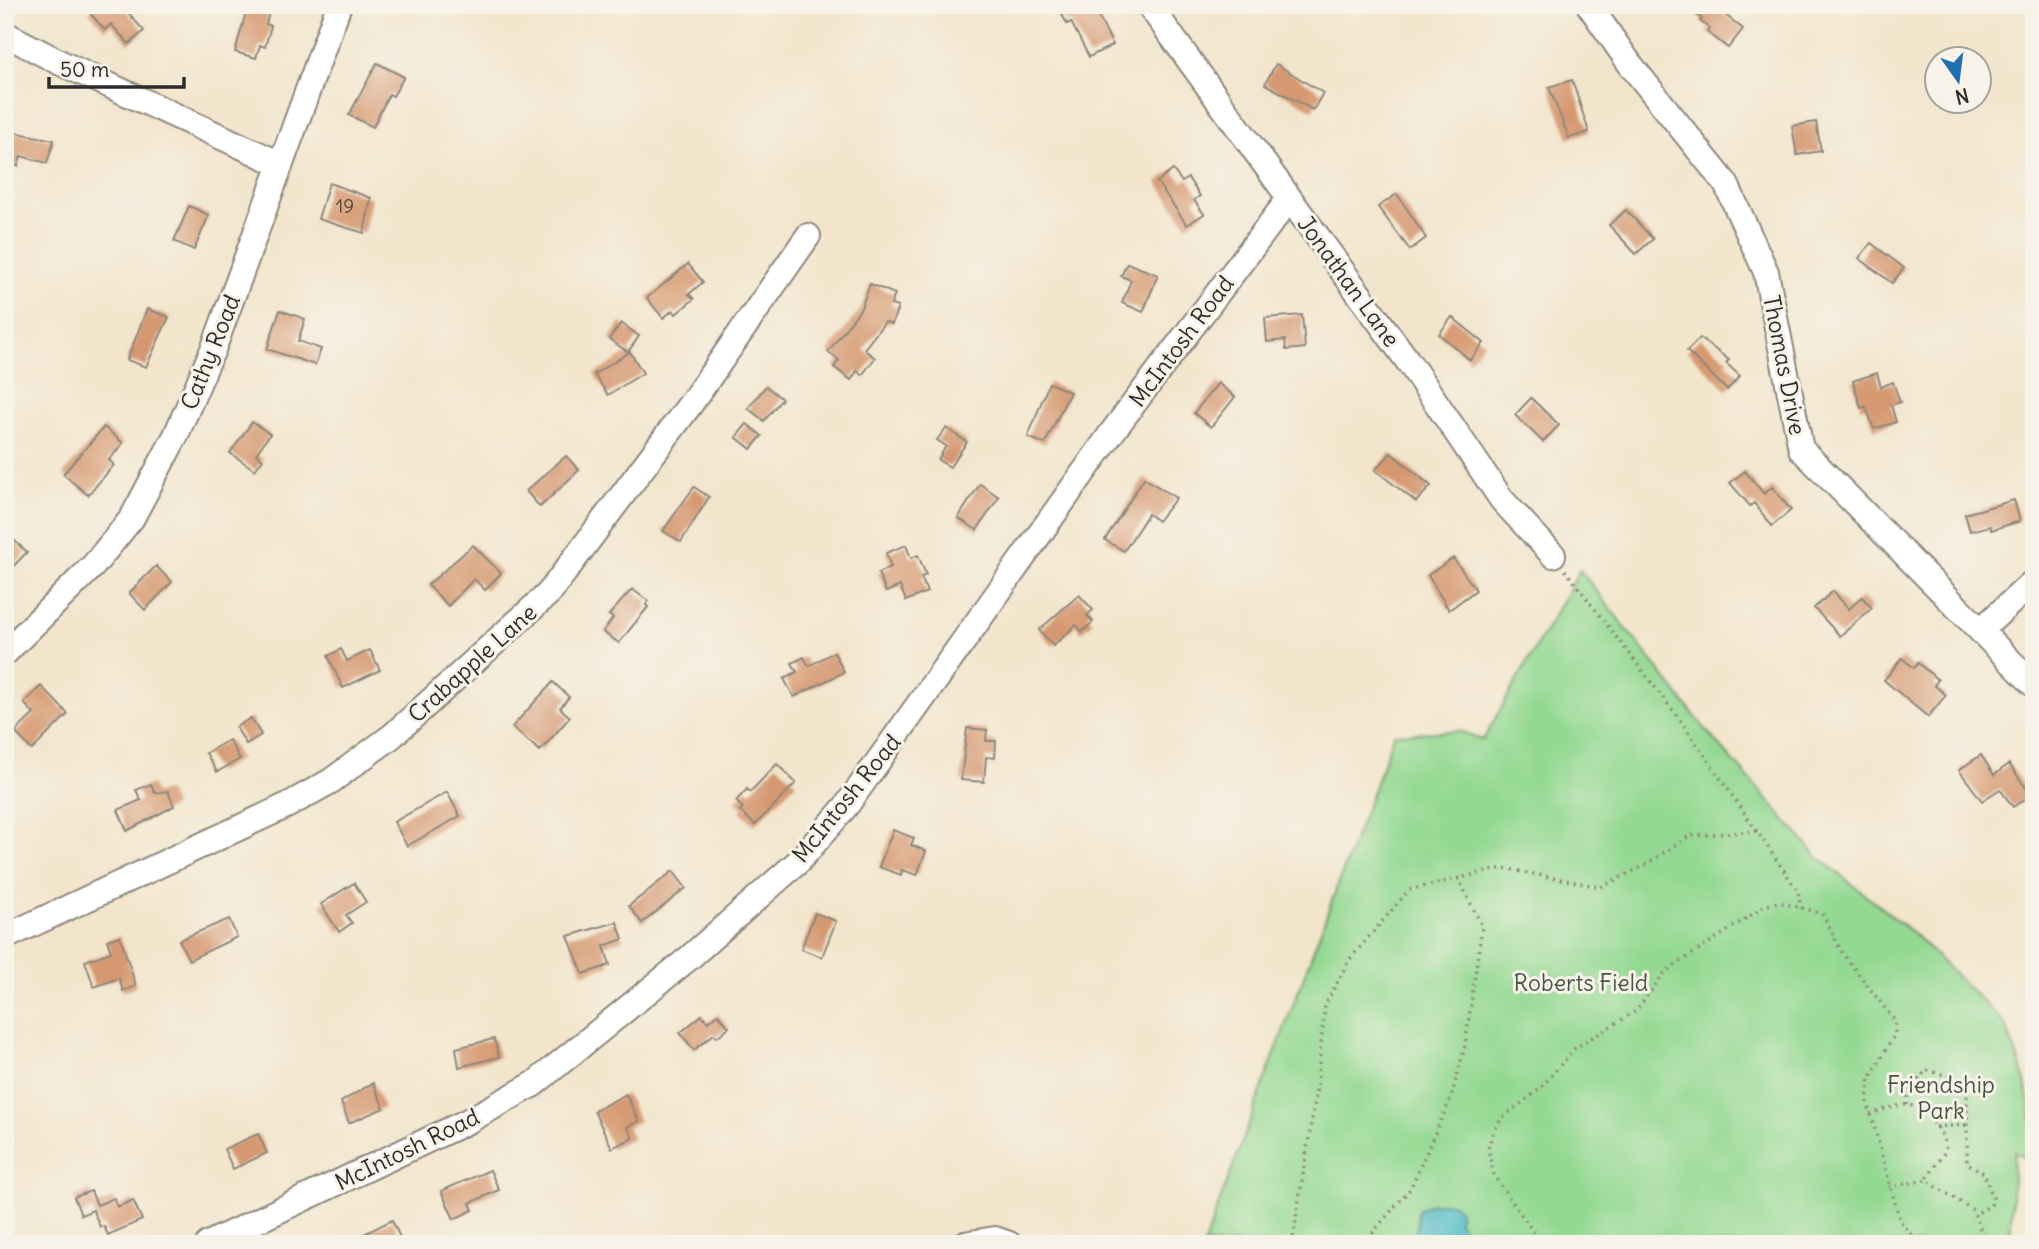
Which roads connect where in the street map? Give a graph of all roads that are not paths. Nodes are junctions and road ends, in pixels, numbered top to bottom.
1 (340, 5) edge
2 (1149, 5) edge
3 (1589, 5) edge
4 (5, 33) edge
5 (280, 164) junction
6 (1289, 199) junction
7 (808, 236) dead end
8 (1553, 555) road end
9 (2034, 581) edge
10 (1981, 630) junction
11 (5, 653) edge
12 (2034, 685) edge
13 (5, 937) edge
14 (208, 1244) edge
15 (964, 1244) edge
16 (1009, 1244) edge

1 - 5 street, Cathy Road
2 - 6 street, Jonathan Lane
3 - 10 street, Thomas Drive
4 - 5 street
5 - 11 street, Cathy Road
6 - 8 street, Jonathan Lane
6 - 14 street, McIntosh Road
7 - 13 street, Crabapple Lane
9 - 10 street
10 - 12 street, Thomas Drive
15 - 16 street

